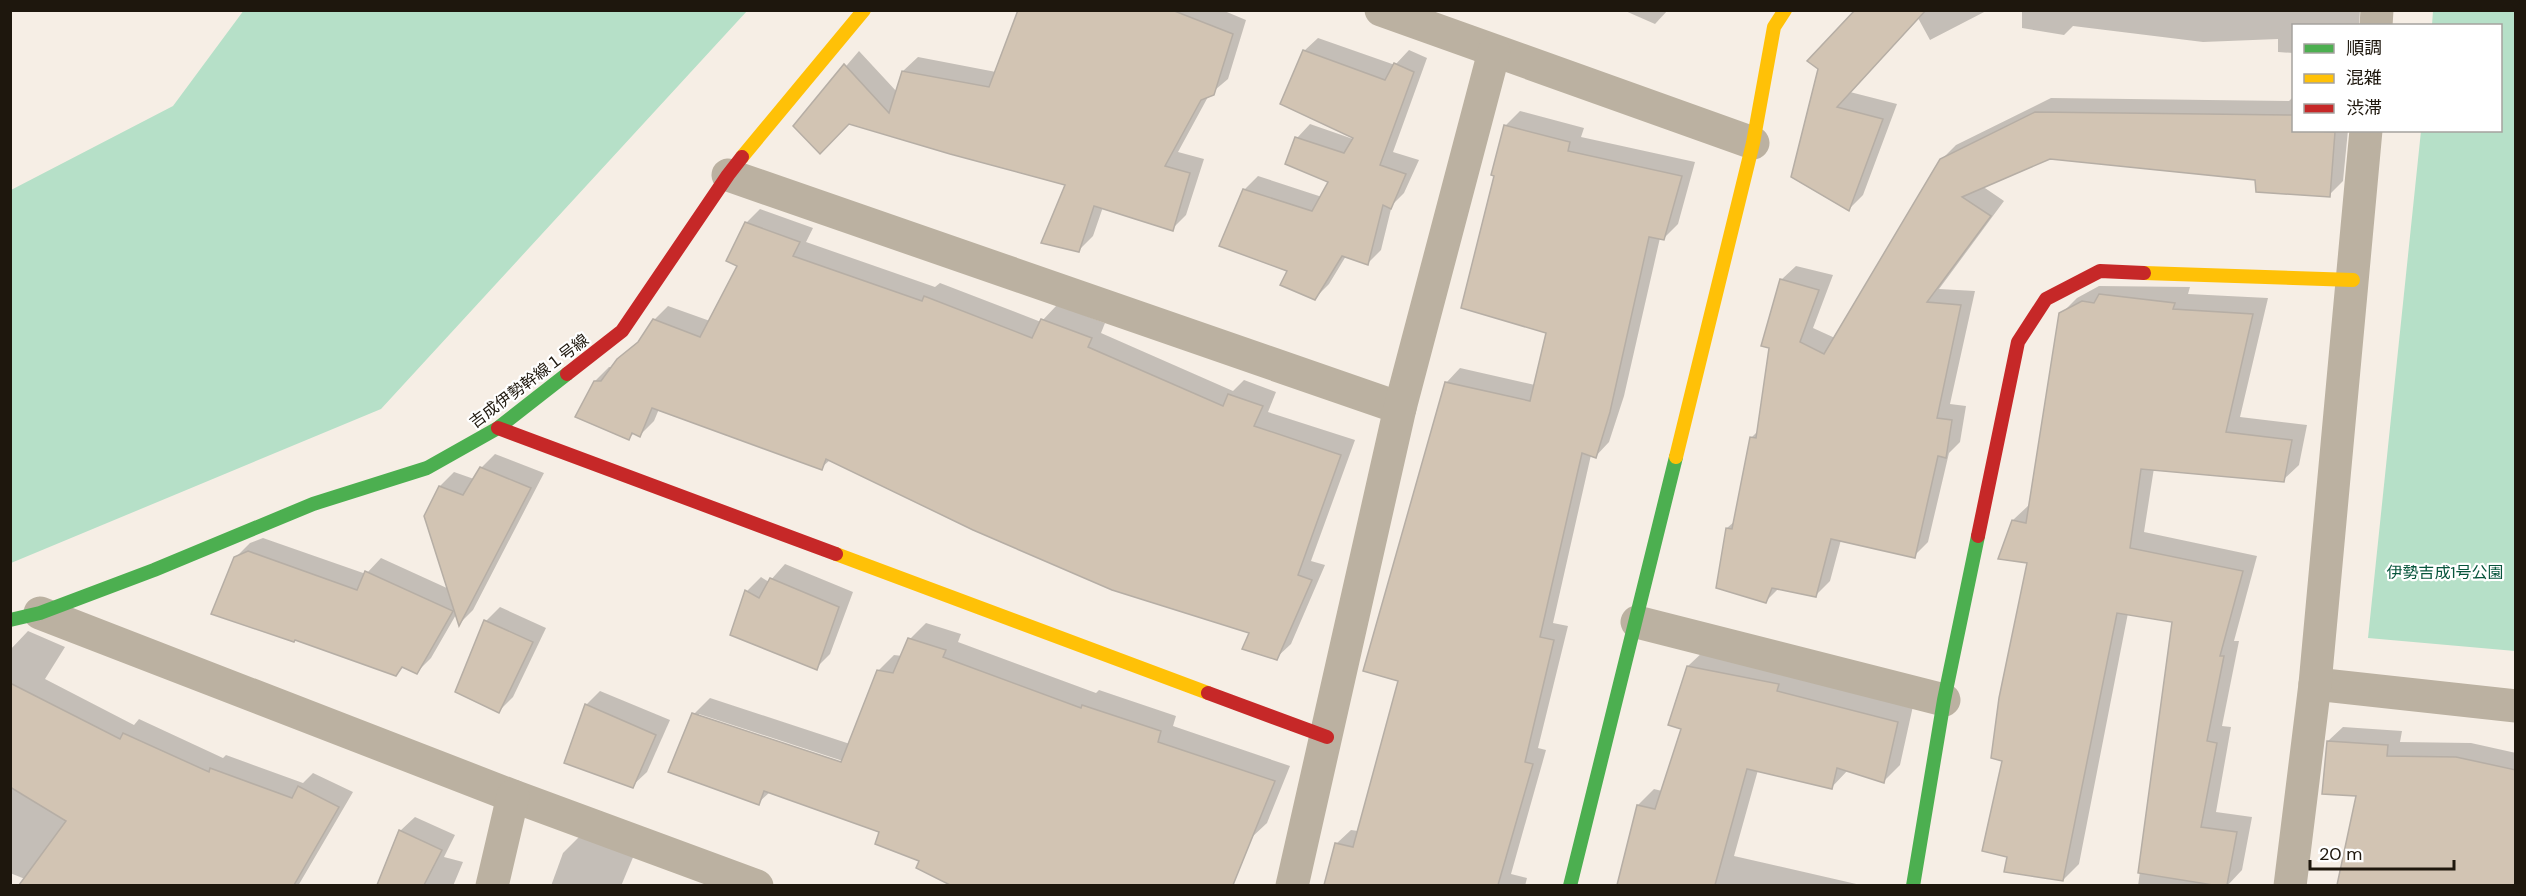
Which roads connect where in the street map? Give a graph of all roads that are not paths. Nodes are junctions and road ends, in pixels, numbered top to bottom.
1 (864, 10) edge
2 (1381, 10) edge
3 (1785, 10) edge
4 (1494, 52) junction
5 (2366, 132) edge
6 (1753, 143) junction
7 (728, 175) junction
8 (2354, 279) junction
9 (1400, 408) junction
10 (498, 428) junction
11 (25, 616) edge
12 (1637, 622) junction
13 (2315, 684) junction
14 (1944, 700) junction
15 (2516, 706) edge
16 (1327, 736) junction
17 (513, 796) junction
18 (492, 885) edge
19 (757, 885) edge
20 (1293, 885) edge
21 (1570, 885) edge
22 (1913, 885) edge
23 (2290, 885) edge

1 - 7 street, 吉成伊勢幹線１号線
2 - 4 street
3 - 6 street
4 - 6 street
4 - 9 street
5 - 8 street
6 - 12 street
7 - 9 street
7 - 10 street, 吉成伊勢幹線１号線
8 - 13 street
8 - 14 street
9 - 16 street
10 - 11 street, 吉成伊勢幹線１号線
10 - 16 street
11 - 17 street
12 - 14 street
12 - 21 street
13 - 15 street
13 - 23 street
14 - 22 street
16 - 20 street
17 - 18 street
17 - 19 street

